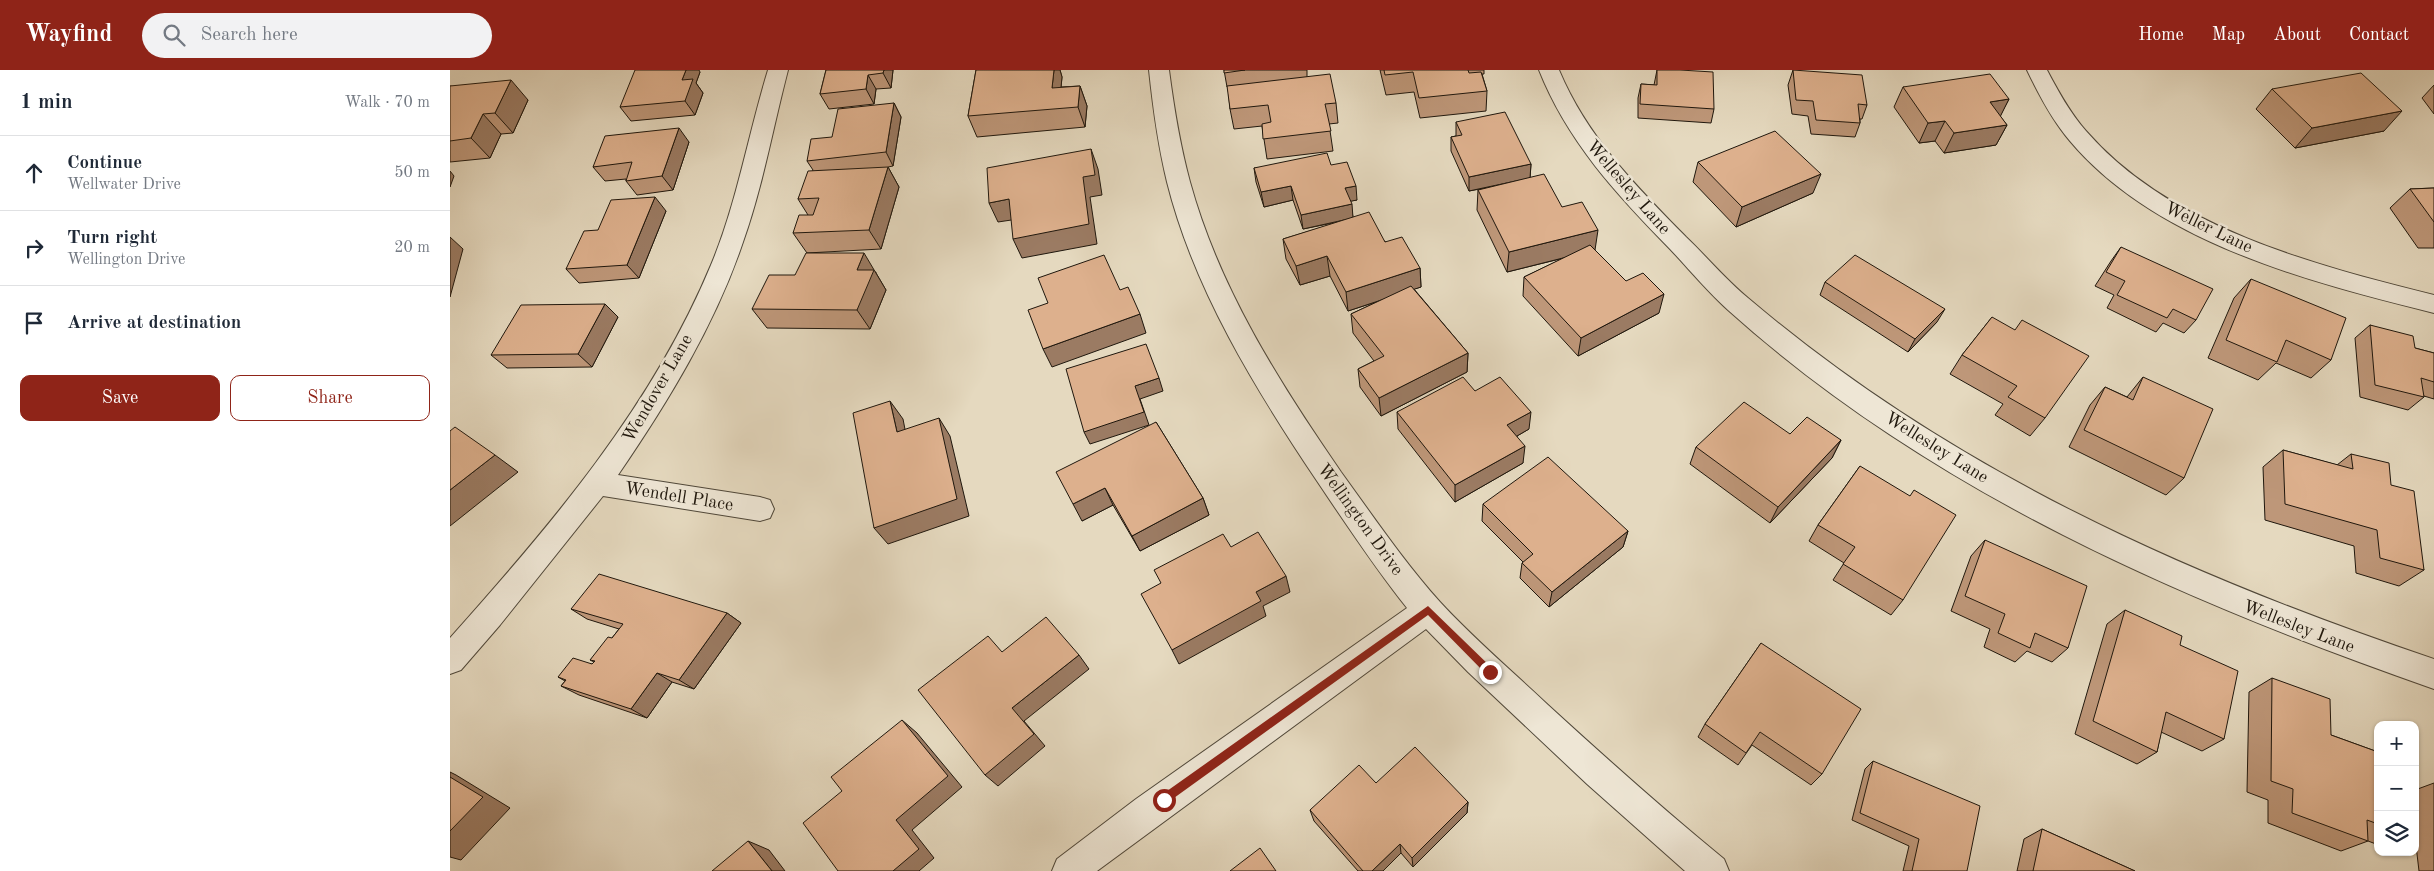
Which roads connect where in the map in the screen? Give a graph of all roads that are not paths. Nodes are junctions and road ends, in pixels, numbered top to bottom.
1 (778, 70) edge
2 (1159, 70) edge
3 (1549, 70) edge
4 (2037, 70) edge
5 (2434, 304) edge
6 (597, 483) junction
7 (760, 509) dead end
8 (1428, 610) junction
9 (450, 660) edge
10 (2434, 674) edge
11 (1069, 871) edge
12 (1712, 871) edge

1 - 6 street, Wendover Lane
2 - 8 street, Wellington Drive
3 - 10 street, Wellesley Lane
4 - 5 street, Weller Lane
6 - 7 street, Wendell Place
6 - 9 street, Wendover Lane
8 - 11 street
8 - 12 street, Wellington Drive

